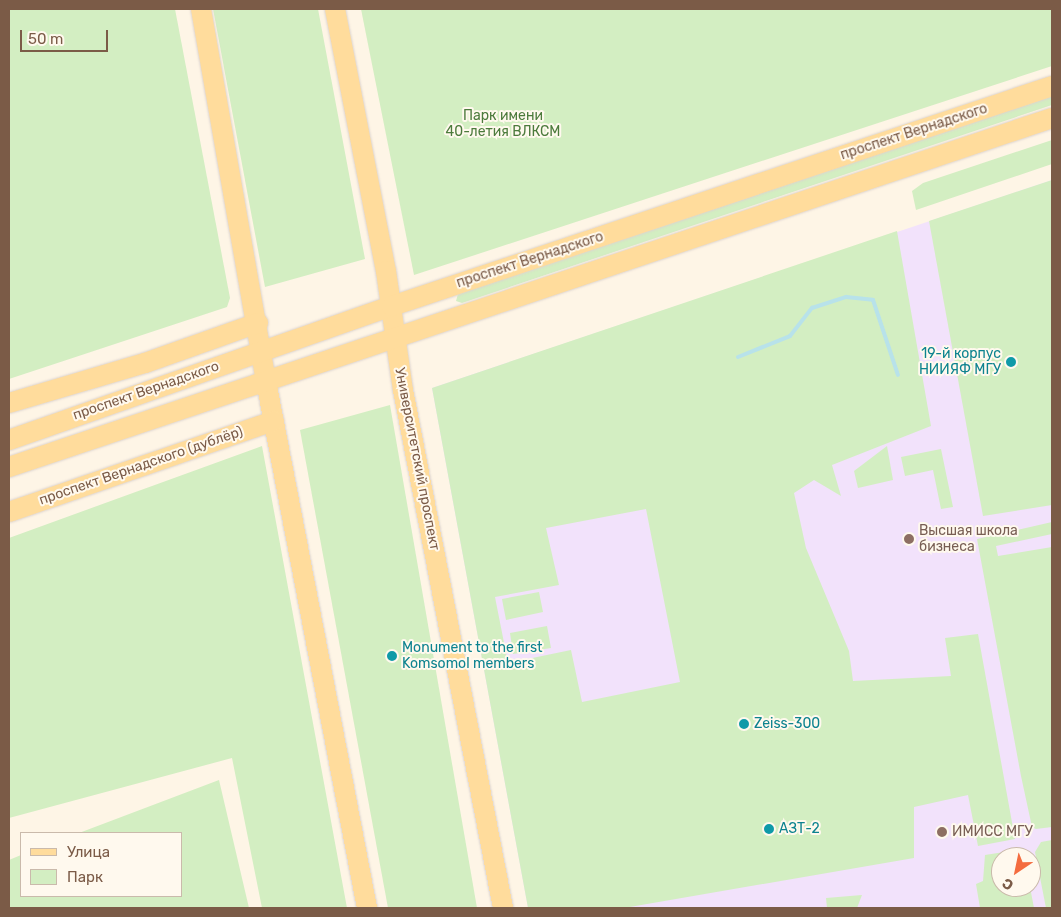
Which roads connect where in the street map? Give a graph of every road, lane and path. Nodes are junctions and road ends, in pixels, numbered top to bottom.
1 (201, 9) edge
2 (335, 9) edge
3 (1052, 86) edge
4 (1052, 118) edge
5 (392, 306) junction
6 (258, 323) junction
7 (396, 339) junction
8 (262, 350) junction
9 (145, 363) junction
10 (266, 381) junction
11 (123, 401) junction
12 (9, 403) edge
13 (274, 421) junction
14 (35, 430) junction
15 (9, 433) edge
16 (9, 440) edge
17 (48, 454) junction
18 (9, 467) edge
19 (9, 481) edge
20 (9, 498) edge
21 (41, 501) junction
22 (9, 512) edge
23 (367, 908) edge
24 (503, 908) edge

1 - 6 main road
2 - 5 main road, Университетский проспект
3 - 5 main road, проспект Вернадского
4 - 7 main road, проспект Вернадского
5 - 7 main road, Университетский проспект
5 - 8 main road, проспект Вернадского
6 - 8 main road
6 - 9 main road
7 - 10 main road, проспект Вернадского
7 - 24 main road, Университетский проспект
8 - 10 main road
8 - 11 main road, проспект Вернадского
9 - 11 main road
9 - 12 main road
10 - 13 main road
10 - 17 main road, проспект Вернадского
11 - 14 main road, проспект Вернадского
13 - 21 main road, проспект Вернадского (дублёр)
13 - 23 main road
14 - 15 main road
14 - 16 main road, проспект Вернадского
17 - 18 main road, проспект Вернадского
17 - 19 main road
20 - 21 main road
21 - 22 main road, проспект Вернадского (дублёр)

